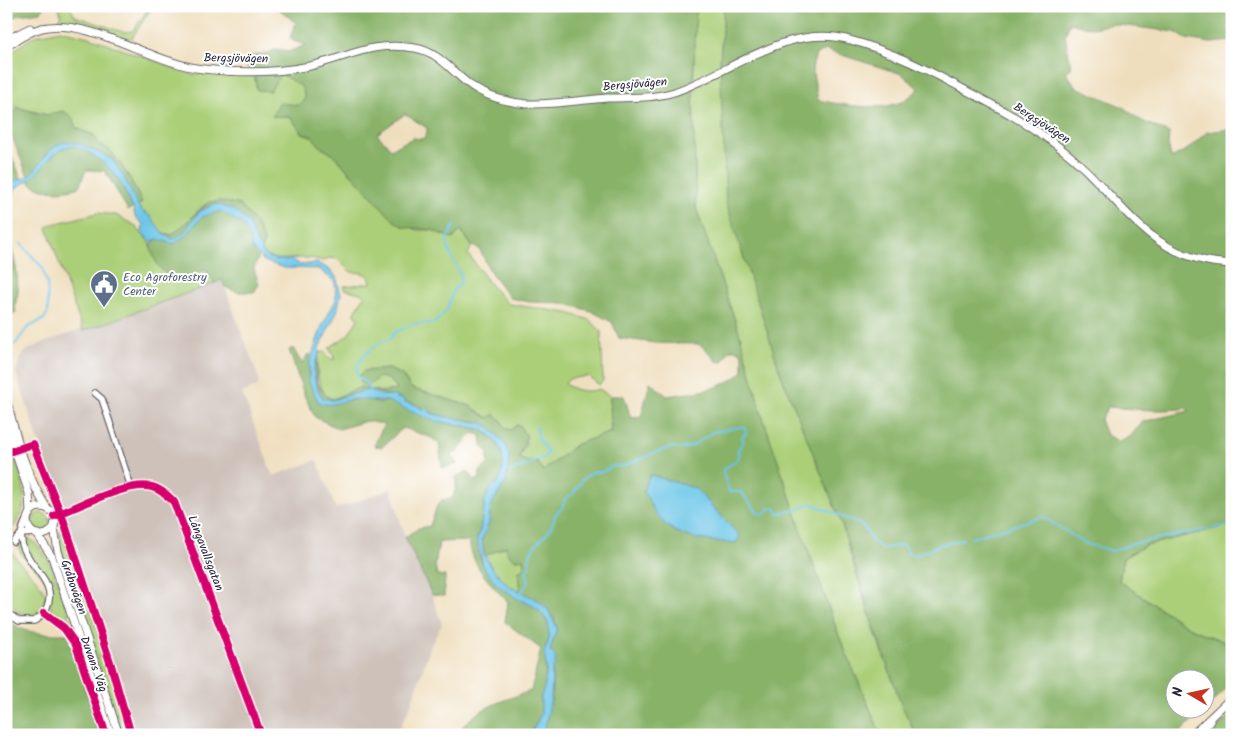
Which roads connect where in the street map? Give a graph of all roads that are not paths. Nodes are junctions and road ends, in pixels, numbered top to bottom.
1 (45, 27) junction
2 (6, 40) edge
3 (6, 47) edge
4 (1232, 264) edge
5 (95, 394) dead end
6 (6, 398) edge
7 (6, 425) edge
8 (131, 487) junction
9 (47, 508) junction
10 (29, 514) junction
11 (54, 516) junction
12 (54, 528) junction
13 (35, 534) junction
14 (23, 563) dead end
15 (6, 612) edge
16 (44, 613) junction
17 (1232, 697) edge
18 (1210, 719) junction
19 (106, 735) edge
20 (111, 735) edge
21 (119, 735) edge
22 (261, 735) edge
23 (1192, 735) edge
24 (1200, 735) edge

1 - 2 main road, Bergsjövägen
1 - 3 main road, Bergsjövägen
1 - 4 main road, Bergsjövägen
5 - 8 street
6 - 9 main road
7 - 10 main road, Gråbovägen
8 - 11 street, Långavallsgatan
8 - 22 street, Långavallsgatan
9 - 10 main road
9 - 11 main road
10 - 13 main road, Gråbovägen
10 - 13 street
11 - 12 main road, Gråbovägen
12 - 13 main road
12 - 21 main road, Gråbovägen
13 - 20 main road, Gråbovägen
14 - 16 street
15 - 16 street
16 - 19 street, Duvans Väg
17 - 18 main road
18 - 23 main road
18 - 24 main road

